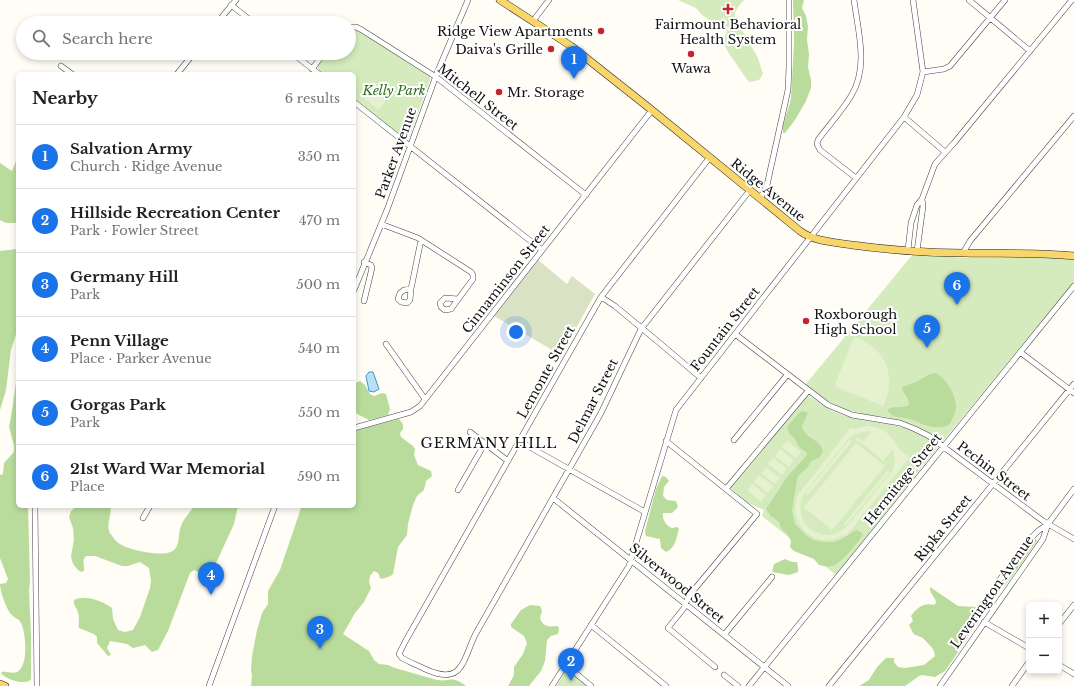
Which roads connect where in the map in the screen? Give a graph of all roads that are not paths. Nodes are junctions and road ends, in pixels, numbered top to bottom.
1 (236, 0) edge
2 (468, 0) edge
3 (500, 0) edge
4 (549, 0) edge
5 (789, 0) edge
6 (854, 0) edge
7 (913, 0) edge
8 (969, 0) edge
9 (1005, 0) edge
10 (1072, 0) edge
11 (231, 5) junction
12 (222, 16) edge
13 (245, 16) edge
14 (990, 19) junction
15 (533, 21) junction
16 (356, 27) edge
17 (1030, 51) junction
18 (188, 60) edge
19 (301, 60) edge
20 (319, 60) edge
21 (61, 66) dead end
22 (312, 69) junction
23 (69, 72) edge
24 (179, 72) edge
25 (316, 72) edge
26 (923, 72) junction
27 (436, 77) junction
28 (356, 104) edge
29 (652, 110) junction
30 (1074, 116) edge
31 (904, 117) junction
32 (410, 146) junction
33 (945, 152) junction
34 (710, 157) junction
35 (856, 178) junction
36 (750, 190) junction
37 (586, 195) junction
38 (760, 199) junction
39 (922, 199) junction
40 (381, 224) junction
41 (810, 238) junction
42 (421, 240) junction
43 (542, 250) junction
44 (908, 250) junction
45 (917, 251) junction
46 (963, 253) junction
47 (1074, 256) edge
48 (364, 262) junction
49 (356, 284) edge
50 (1074, 286) edge
51 (411, 290) dead end
52 (601, 297) junction
53 (458, 299) dead end
54 (364, 301) dead end
55 (641, 329) junction
56 (735, 334) junction
57 (386, 344) dead end
58 (1020, 352) junction
59 (787, 375) junction
60 (701, 378) junction
61 (1074, 384) edge
62 (808, 391) junction
63 (1072, 391) edge
64 (425, 399) junction
65 (356, 427) edge
66 (470, 432) dead end
67 (734, 440) dead end
68 (519, 441) junction
69 (666, 441) junction
70 (485, 443) junction
71 (944, 446) junction
72 (508, 461) junction
73 (569, 469) junction
74 (993, 484) junction
75 (726, 489) junction
76 (1074, 489) edge
77 (458, 490) dead end
78 (553, 498) junction
79 (35, 508) edge
80 (149, 508) edge
81 (274, 508) edge
82 (645, 512) junction
83 (143, 518) dead end
84 (1048, 524) junction
85 (1074, 539) edge
86 (631, 560) junction
87 (772, 576) dead end
88 (998, 582) dead end
89 (686, 604) junction
90 (1074, 605) edge
91 (1062, 620) edge
92 (984, 622) junction
93 (591, 625) junction
94 (724, 635) junction
95 (1026, 646) edge
96 (566, 665) junction
97 (1026, 666) edge
98 (715, 667) dead end
99 (764, 667) junction
100 (1062, 667) edge
101 (1074, 674) edge
102 (451, 675) joint
103 (724, 675) dead end
104 (0, 684) edge
105 (5, 686) edge
106 (37, 686) edge
107 (209, 686) edge
108 (552, 686) edge
109 (592, 686) edge
110 (666, 686) edge
111 (738, 686) edge
112 (749, 686) edge
113 (788, 686) edge
114 (829, 686) edge
115 (940, 686) edge
116 (1012, 686) edge

1 - 11 street
2 - 27 street, Parker Avenue
3 - 15 main road, Ridge Avenue
4 - 15 street
5 - 38 street
6 - 35 street
7 - 26 street, Fountain Street
8 - 14 street
9 - 14 street
10 - 17 street
11 - 12 street
11 - 13 street
14 - 17 street
14 - 26 street
15 - 29 main road, Ridge Avenue
16 - 27 street, Mitchell Street
17 - 33 street
18 - 24 street
19 - 22 street
20 - 22 street
21 - 23 street
22 - 25 street
26 - 31 street, Fountain Street
27 - 32 street, Parker Avenue
27 - 37 street, Mitchell Street
28 - 32 street
29 - 34 main road, Ridge Avenue
29 - 37 street, Cinnaminson Street
30 - 46 street
31 - 33 street
31 - 35 street, Fountain Street
32 - 40 street, Parker Avenue
32 - 43 street
33 - 39 street
34 - 36 main road, Ridge Avenue
34 - 52 street, Lemonte Street
35 - 41 street, Fountain Street
36 - 38 main road, Ridge Avenue
36 - 55 street, Delmar Street
37 - 43 street, Cinnaminson Street
38 - 41 main road, Ridge Avenue
39 - 44 street
39 - 45 street
40 - 42 street
40 - 48 street, Parker Avenue
41 - 44 main road, Ridge Avenue
41 - 56 street, Fountain Street
42 - 51 street
42 - 53 street
43 - 64 street, Cinnaminson Street
44 - 45 main road, Ridge Avenue
45 - 46 main road, Ridge Avenue
46 - 47 main road, Ridge Avenue
48 - 49 street, Parker Avenue
48 - 54 street
50 - 58 street, Hermitage Street
52 - 55 street
52 - 68 street, Lemonte Street
55 - 60 street
55 - 73 street, Delmar Street
56 - 59 street, Pechin Street
56 - 60 street, Fountain Street
57 - 64 street
58 - 63 street
58 - 71 street, Hermitage Street
59 - 62 street, Pechin Street
59 - 67 street
60 - 69 street, Fountain Street
61 - 63 street, Ripka Street
62 - 71 street, Pechin Street
62 - 75 street
63 - 74 street, Ripka Street
64 - 65 street, Cinnaminson Street
66 - 70 street
68 - 72 street, Lemonte Street
68 - 73 street
69 - 75 street
69 - 82 street, Fountain Street
70 - 72 street
70 - 77 street
71 - 74 street, Pechin Street
71 - 99 street, Hermitage Street
72 - 102 street, Lemonte Street
73 - 78 street, Delmar Street
73 - 82 street
74 - 84 street, Pechin Street
74 - 114 street, Ripka Street
75 - 89 street
76 - 84 street, Leverington Avenue
78 - 86 street, Silverwood Street
78 - 102 street, Delmar Street
79 - 106 street
80 - 83 street
81 - 107 street
82 - 86 street, Fountain Street
84 - 85 street, Pechin Street
84 - 88 street
84 - 92 street, Leverington Avenue
86 - 89 street, Silverwood Street
86 - 93 street, Fountain Street
87 - 94 street
89 - 94 street, Silverwood Street
89 - 98 street
90 - 91 street
92 - 95 street
92 - 115 street, Leverington Avenue
93 - 96 street, Fountain Street
93 - 110 street
94 - 99 street, Silverwood Street
96 - 108 street, Fountain Street
96 - 109 street
97 - 116 street
99 - 112 street, Hermitage Street
99 - 113 street, Silverwood Street
100 - 101 street
103 - 111 street
104 - 105 main road

